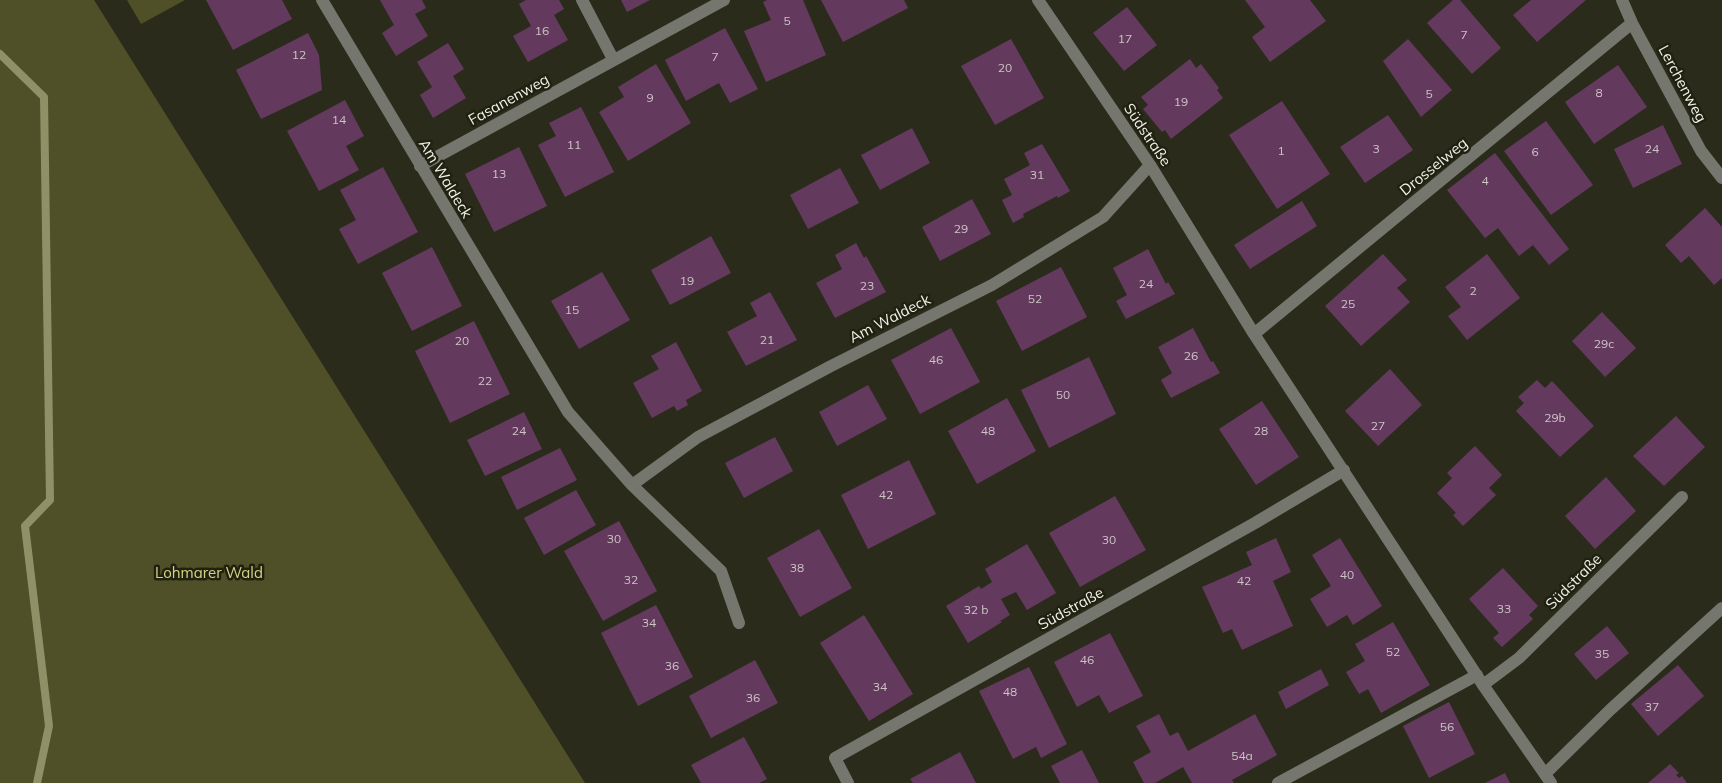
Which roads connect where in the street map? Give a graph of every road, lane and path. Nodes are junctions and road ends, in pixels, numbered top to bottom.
1 (322, 0) edge
2 (582, 0) edge
3 (724, 0) edge
4 (1038, 0) edge
5 (1622, 0) edge
6 (1632, 23) junction
7 (613, 59) junction
8 (1150, 165) junction
9 (420, 166) junction
10 (1722, 178) edge
11 (1254, 334) junction
12 (1344, 470) junction
13 (632, 485) junction
14 (1682, 496) dead end
15 (1722, 608) edge
16 (739, 623) dead end
17 (1480, 680) junction
18 (1548, 778) edge
19 (848, 783) edge
20 (1278, 783) edge

1 - 9 street, Am Waldeck
2 - 7 street
3 - 7 street, Fasanenweg
4 - 8 street, Südstraße
5 - 6 street, Lerchenweg
6 - 10 street, Lerchenweg
6 - 11 street, Drosselweg
7 - 9 street, Fasanenweg
8 - 11 street, Südstraße
8 - 13 street, Am Waldeck
9 - 13 street, Am Waldeck
11 - 12 street, Südstraße
12 - 17 street, Südstraße
12 - 19 street, Südstraße
13 - 16 street, Am Waldeck
14 - 17 street, Südstraße
15 - 18 street, Südstraße
17 - 18 street, Südstraße
17 - 20 street, Südstraße

